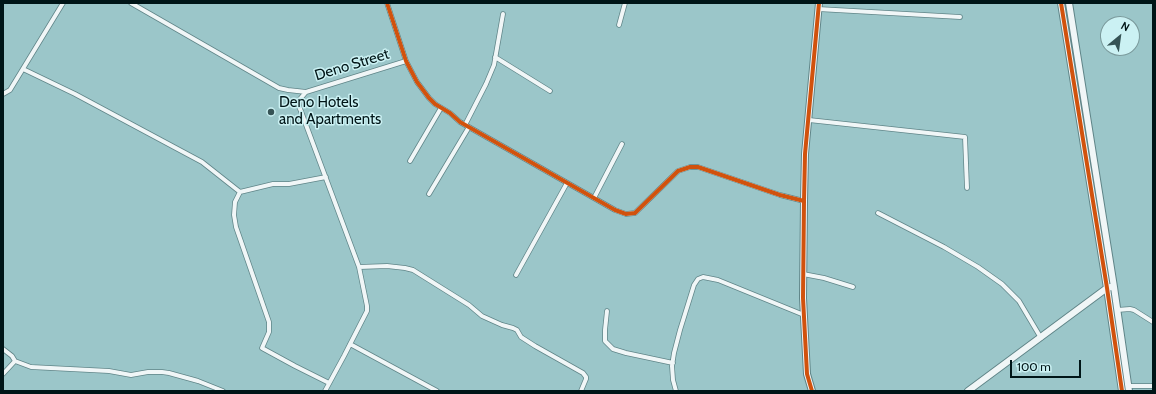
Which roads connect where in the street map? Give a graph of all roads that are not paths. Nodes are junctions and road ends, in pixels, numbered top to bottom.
1 (63, 3) edge
2 (131, 3) edge
3 (387, 3) edge
4 (624, 3) edge
5 (1061, 3) edge
6 (1069, 3) edge
7 (818, 6) edge
8 (503, 14) dead end
9 (960, 17) dead end
10 (619, 25) dead end
11 (495, 57) junction
12 (406, 61) junction
13 (23, 69) junction
14 (550, 91) dead end
15 (306, 92) junction
16 (3, 94) edge
17 (442, 108) junction
18 (809, 120) junction
19 (465, 125) junction
20 (469, 127) junction
21 (622, 144) dead end
22 (410, 161) dead end
23 (326, 177) junction
24 (567, 183) junction
25 (967, 188) dead end
26 (240, 192) junction
27 (428, 194) dead end
28 (594, 198) junction
29 (804, 201) junction
30 (878, 213) dead end
31 (359, 267) junction
32 (803, 274) junction
33 (516, 275) dead end
34 (853, 287) dead end
35 (1111, 287) junction
36 (1117, 310) junction
37 (607, 311) dead end
38 (804, 315) junction
39 (1152, 319) edge
40 (1041, 338) junction
41 (350, 344) junction
42 (3, 349) edge
43 (16, 361) junction
44 (673, 363) junction
45 (3, 374) edge
46 (329, 383) junction
47 (1153, 386) edge
48 (1129, 388) edge
49 (973, 390) edge
50 (223, 391) edge
51 (325, 391) edge
52 (437, 391) edge
53 (581, 391) edge
54 (676, 391) edge
55 (812, 391) edge
56 (1122, 391) edge

1 - 13 street
2 - 15 street
3 - 12 street
4 - 10 street
5 - 35 street
6 - 35 street
7 - 9 street
7 - 18 street
8 - 11 street
11 - 14 street
11 - 19 street
12 - 15 street, Deno Street
12 - 17 street
13 - 16 street
13 - 26 street
15 - 23 street
17 - 19 street
17 - 22 street
18 - 25 street
18 - 29 street
19 - 20 street
20 - 24 street
20 - 27 street
21 - 28 street
23 - 26 street
23 - 31 street
24 - 28 street
24 - 33 street
26 - 46 street
28 - 29 street
29 - 32 street
30 - 40 street
31 - 41 street
31 - 53 street
32 - 34 street
32 - 38 street
35 - 36 street
35 - 40 street
35 - 56 street
36 - 39 street
36 - 48 street
37 - 44 street
38 - 44 street
38 - 55 street
40 - 49 street
41 - 46 street
41 - 52 street
42 - 43 street
43 - 45 street
43 - 50 street
44 - 54 street
46 - 51 street
47 - 48 street

